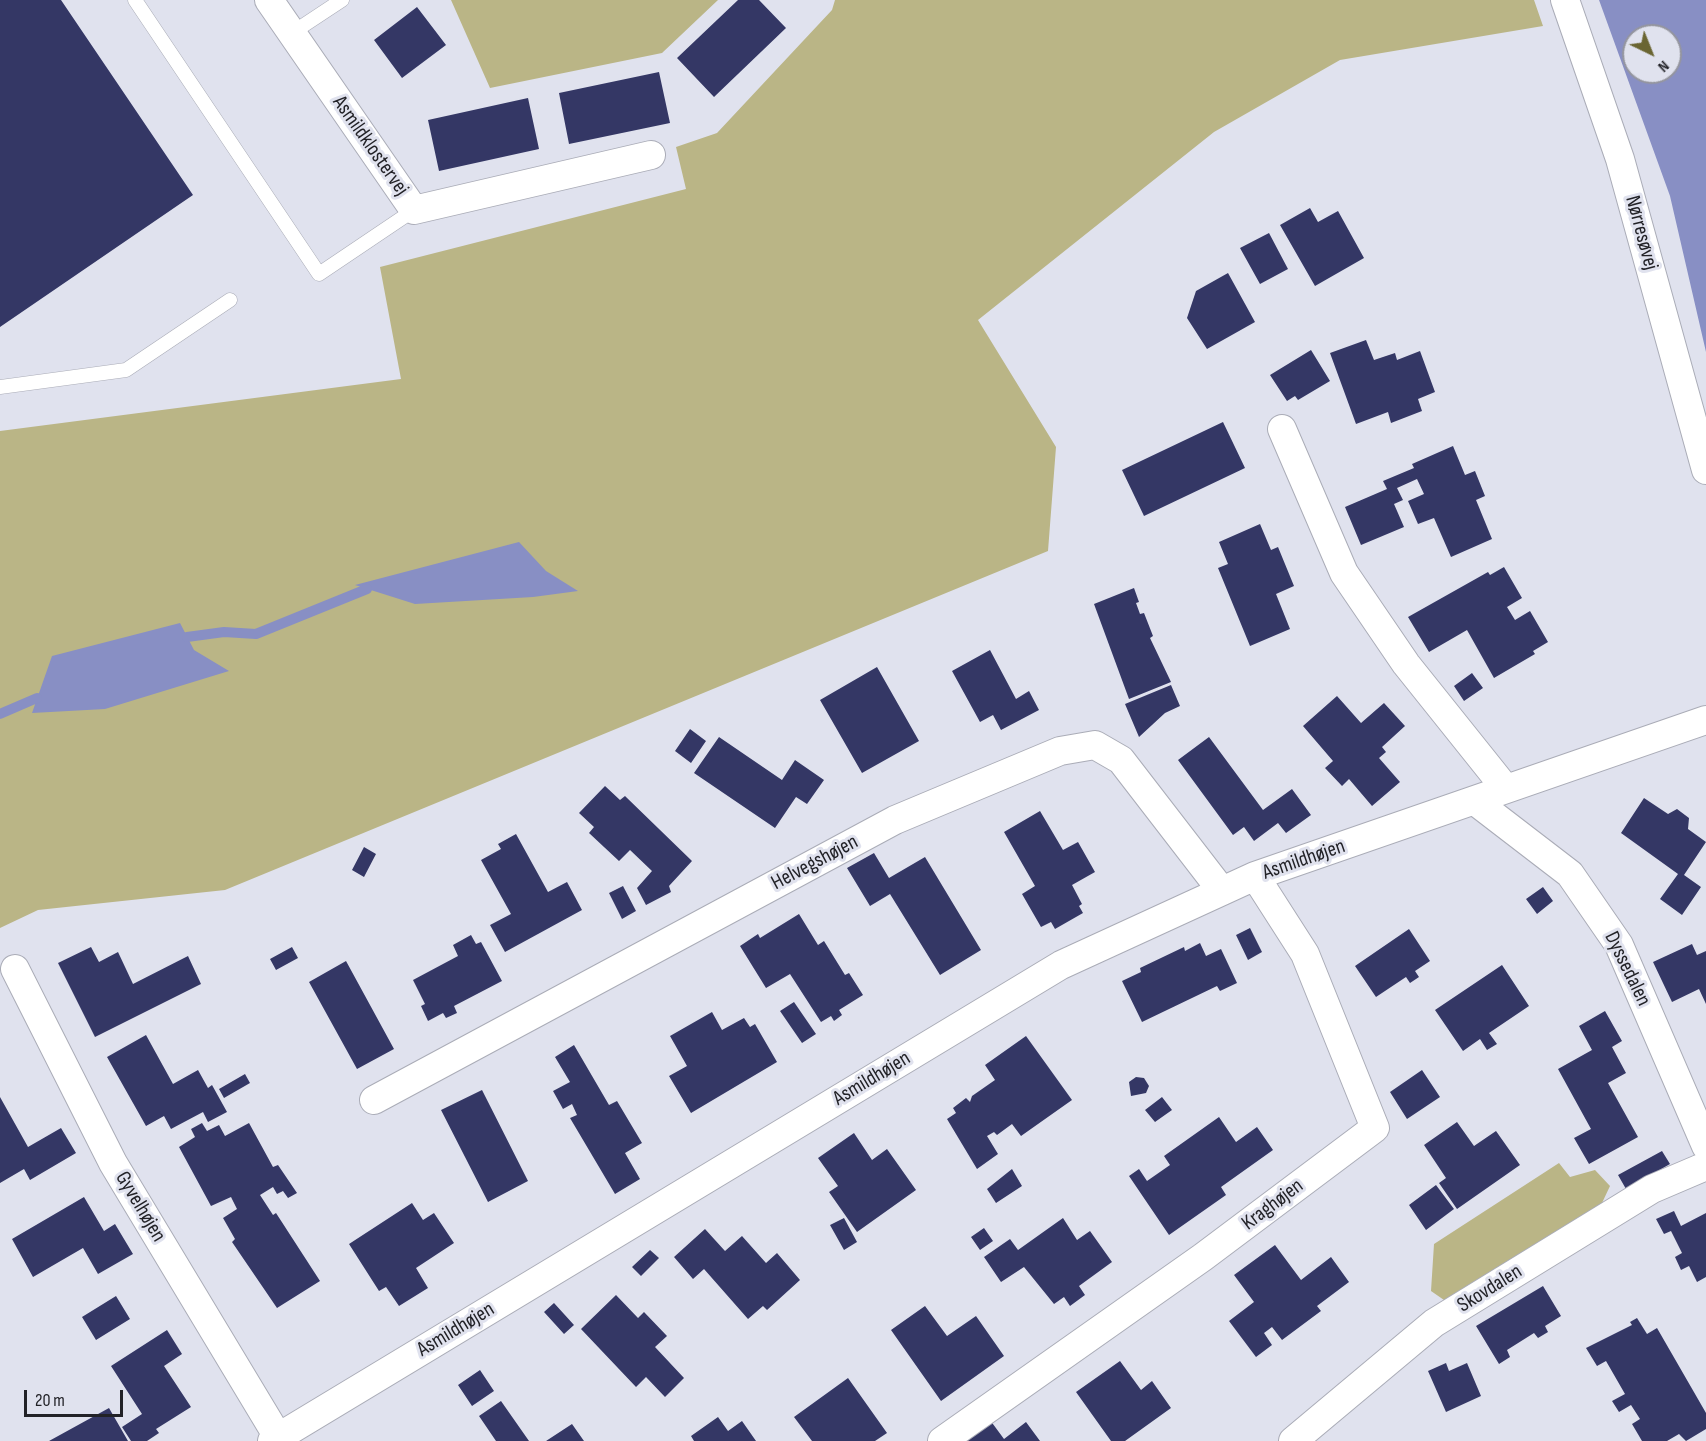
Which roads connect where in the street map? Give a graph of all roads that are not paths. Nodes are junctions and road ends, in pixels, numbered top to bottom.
1 (135, 0) edge
2 (269, 0) edge
3 (342, 0) edge
4 (1565, 0) edge
5 (292, 33) junction
6 (651, 155) dead end
7 (414, 210) junction
8 (230, 300) dead end
9 (0, 387) edge
10 (1282, 429) dead end
11 (1706, 470) edge
12 (1706, 720) edge
13 (1506, 789) junction
14 (1475, 801) junction
15 (1255, 876) junction
16 (1222, 891) junction
17 (15, 969) dead end
18 (374, 1100) dead end
19 (1706, 1146) edge
20 (1706, 1166) edge
21 (275, 1439) edge
22 (942, 1441) edge
23 (1293, 1441) edge

1 - 7 lane
2 - 5 street, Asmildklostervej
3 - 5 lane
4 - 11 street, Nørresøvej
5 - 7 street, Asmildklostervej
6 - 7 street, Asmildklostervej
8 - 9 lane
10 - 13 street
12 - 13 street, Asmildhøjen
13 - 14 street, Asmildhøjen
14 - 15 street, Asmildhøjen
14 - 19 street, Dyssedalen
15 - 16 street, Asmildhøjen
15 - 22 street, Kraghøjen
16 - 18 street, Helvegshøjen
16 - 21 street, Asmildhøjen
17 - 21 street, Gyvelhøjen
20 - 23 street, Skovdalen

